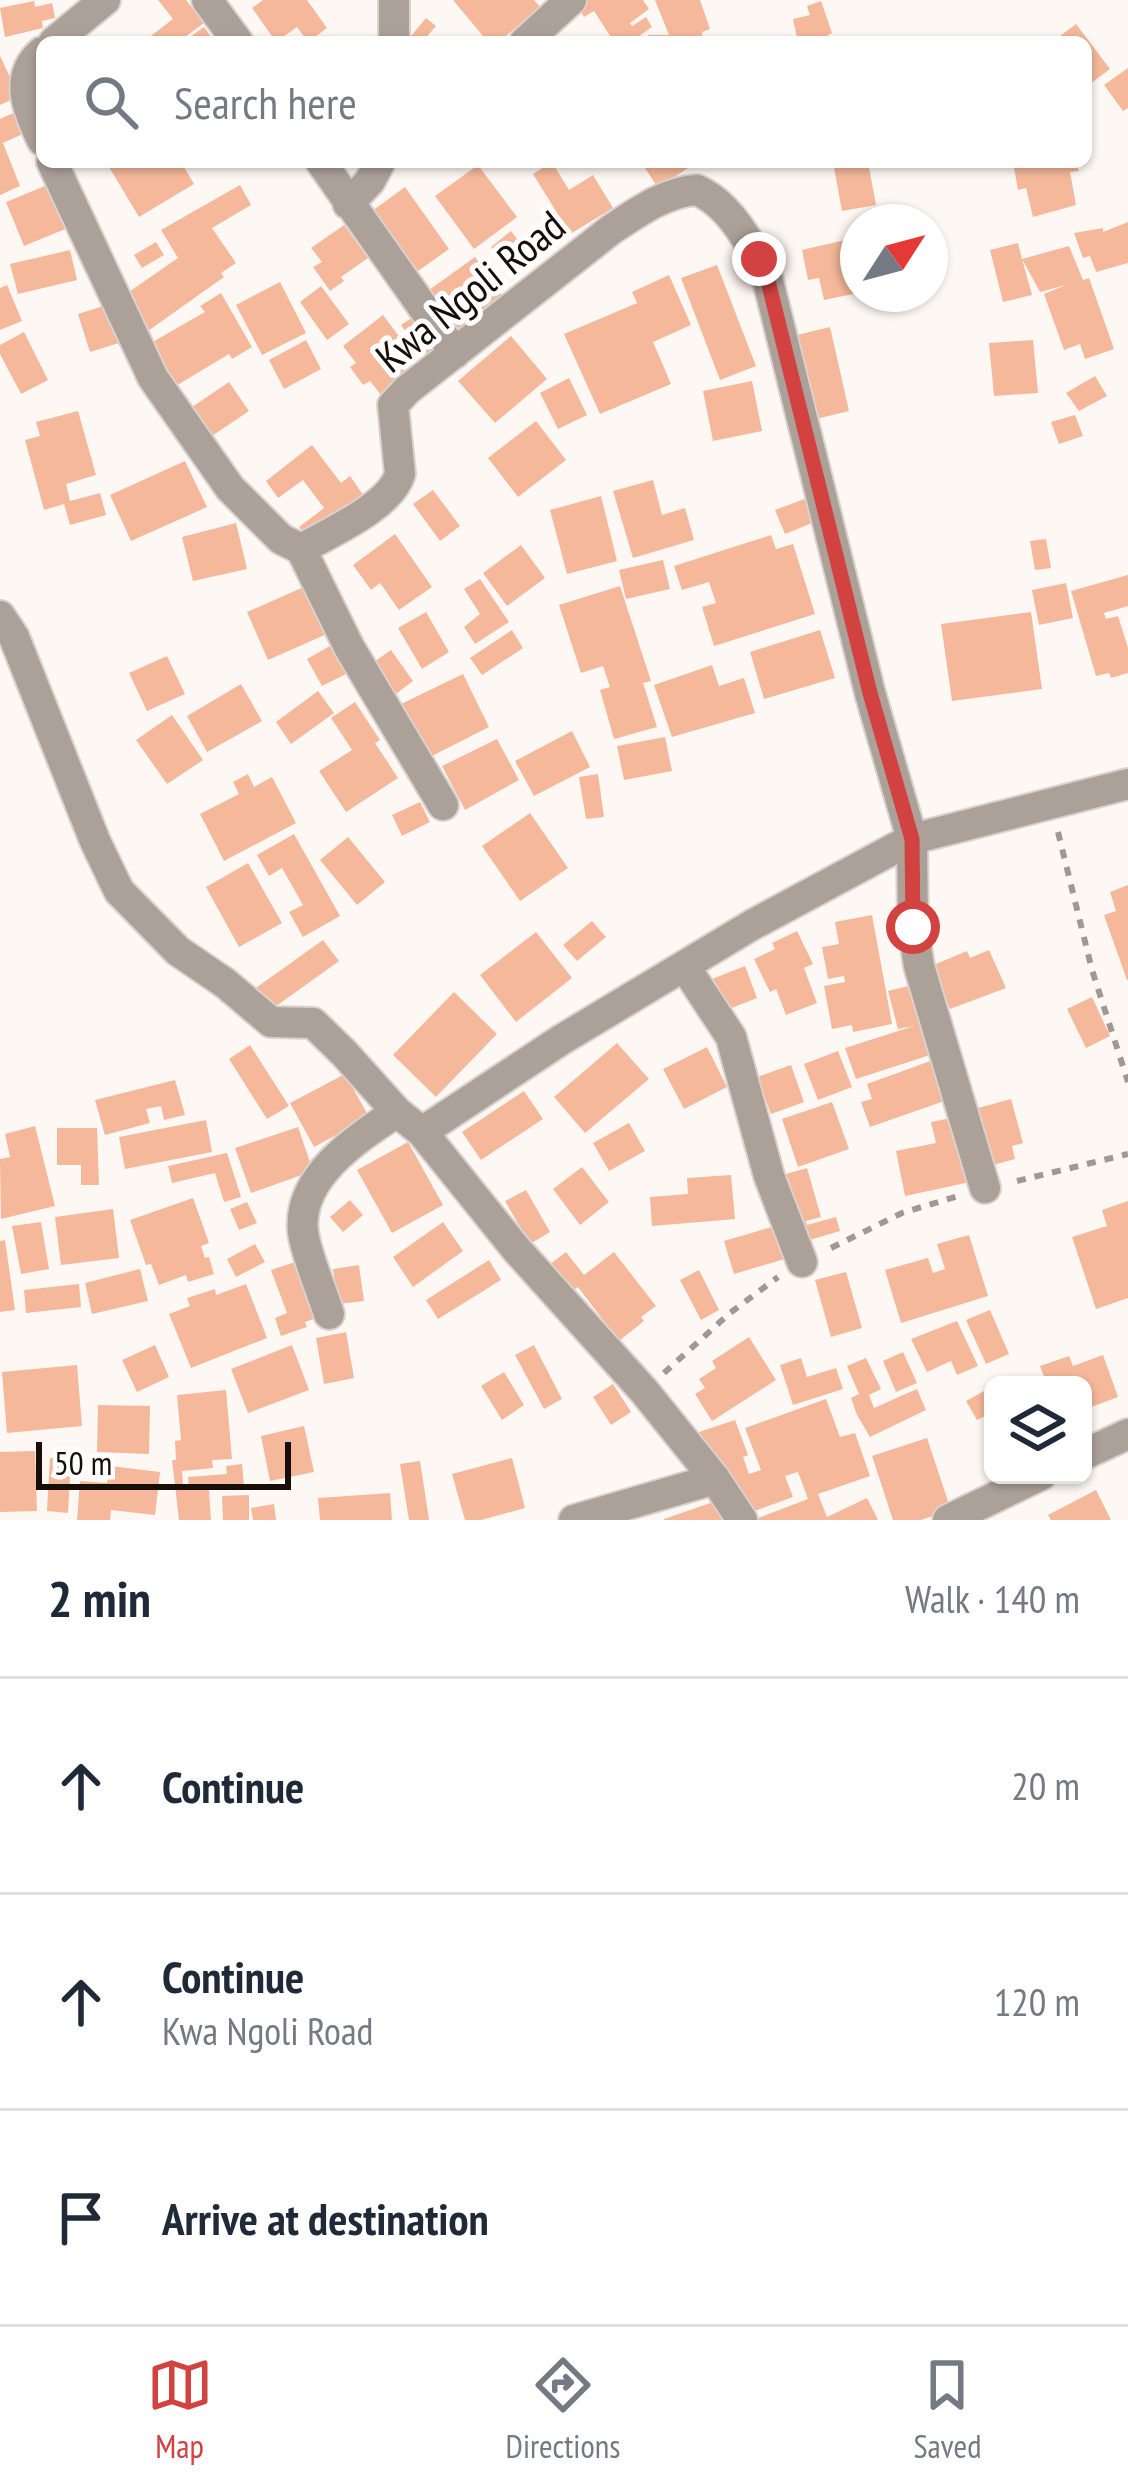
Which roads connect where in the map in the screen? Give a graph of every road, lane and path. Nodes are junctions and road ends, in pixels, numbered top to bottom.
1 (105, 0) edge
2 (207, 0) edge
3 (394, 0) edge
4 (571, 0) edge
5 (62, 36) edge
6 (234, 36) edge
7 (394, 36) edge
8 (532, 36) edge
9 (34, 65) edge
10 (36, 125) edge
11 (55, 168) edge
12 (325, 168) edge
13 (377, 168) edge
14 (348, 204) junction
15 (455, 353) junction
16 (301, 549) junction
17 (0, 616) edge
18 (1128, 784) edge
19 (1052, 804) junction
20 (443, 805) dead end
21 (912, 839) junction
22 (685, 967) junction
23 (1128, 1082) edge
24 (397, 1112) junction
25 (422, 1132) junction
26 (1128, 1154) edge
27 (985, 1188) junction
28 (802, 1262) junction
29 (329, 1313) dead end
30 (644, 1391) junction
31 (1128, 1434) edge
32 (1092, 1451) edge
33 (715, 1479) junction
34 (1022, 1484) edge
35 (574, 1520) edge
36 (742, 1520) edge
37 (948, 1520) edge

1 - 5 street
2 - 6 street
3 - 7 street
4 - 8 street
9 - 10 street
11 - 16 street
12 - 14 street
13 - 14 street
14 - 15 street
15 - 16 street, Kwa Ngoli Road
15 - 21 street, Kwa Ngoli Road
16 - 20 street
17 - 24 street
18 - 19 street
19 - 21 street
19 - 23 path
21 - 22 street
21 - 27 street
22 - 25 street
22 - 28 street
24 - 25 street
24 - 29 street
25 - 30 street
26 - 27 path
27 - 28 path
28 - 30 path
30 - 33 street
31 - 32 street
33 - 35 street
33 - 36 street
34 - 37 street

